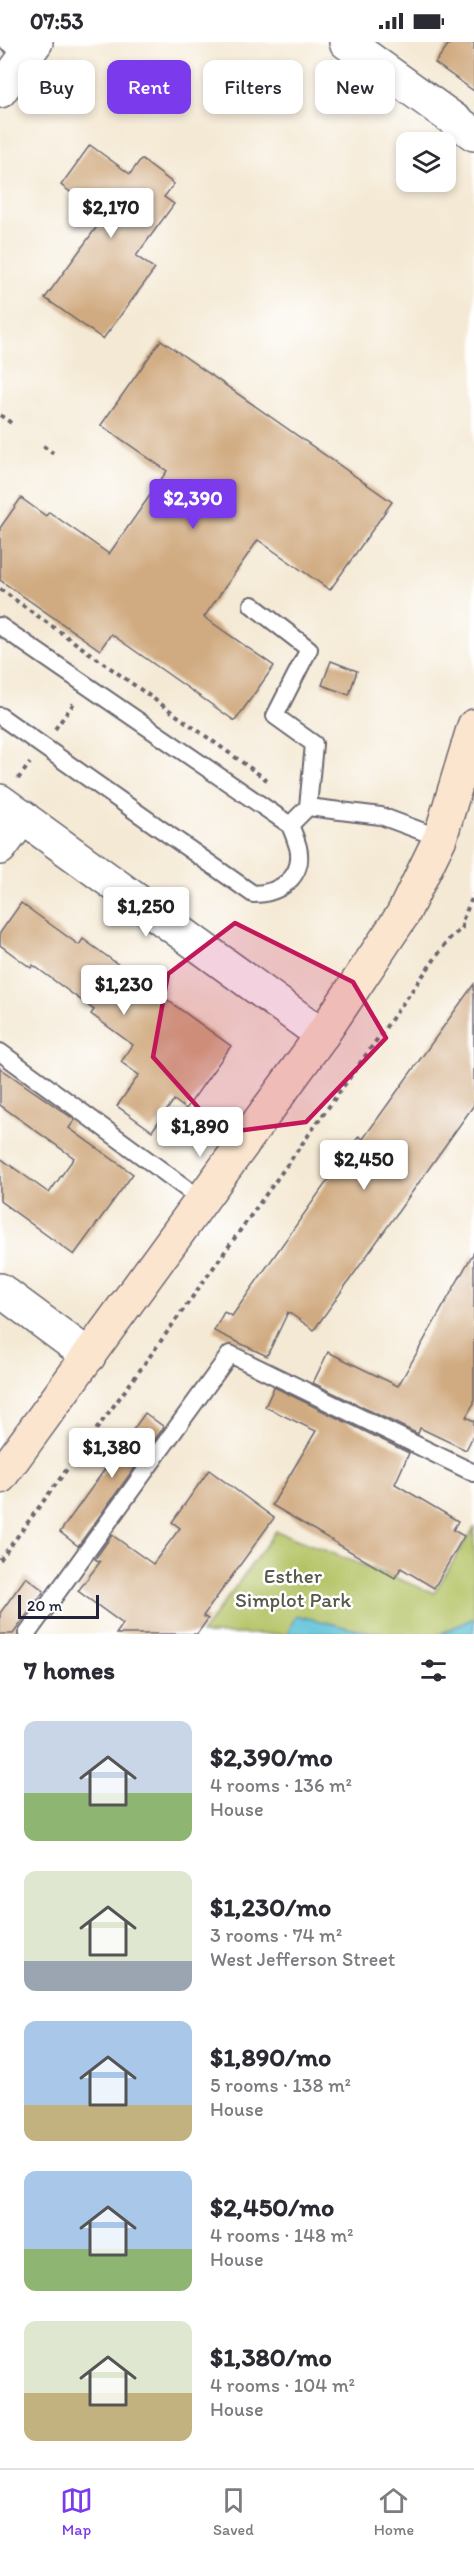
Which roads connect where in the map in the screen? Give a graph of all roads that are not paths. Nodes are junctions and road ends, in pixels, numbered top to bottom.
1 (346, 42) edge
2 (23, 47) edge
3 (0, 91) edge
4 (474, 134) edge
5 (252, 605) dead end
6 (0, 626) edge
7 (0, 716) edge
8 (474, 726) edge
9 (13, 800) edge
10 (308, 807) junction
11 (290, 825) junction
12 (440, 838) junction
13 (0, 849) edge
14 (322, 1035) junction
15 (0, 1052) edge
16 (202, 1200) junction
17 (0, 1290) edge
18 (89, 1356) junction
19 (474, 1473) edge
20 (0, 1477) edge
21 (27, 1634) edge

1 - 4 street
2 - 3 street
5 - 10 lane
6 - 11 lane
7 - 11 lane
8 - 12 street
9 - 13 street
9 - 14 street
10 - 11 lane
10 - 12 lane
12 - 14 street
14 - 16 street
15 - 16 lane
16 - 18 street
17 - 18 street
18 - 20 street
19 - 21 lane

